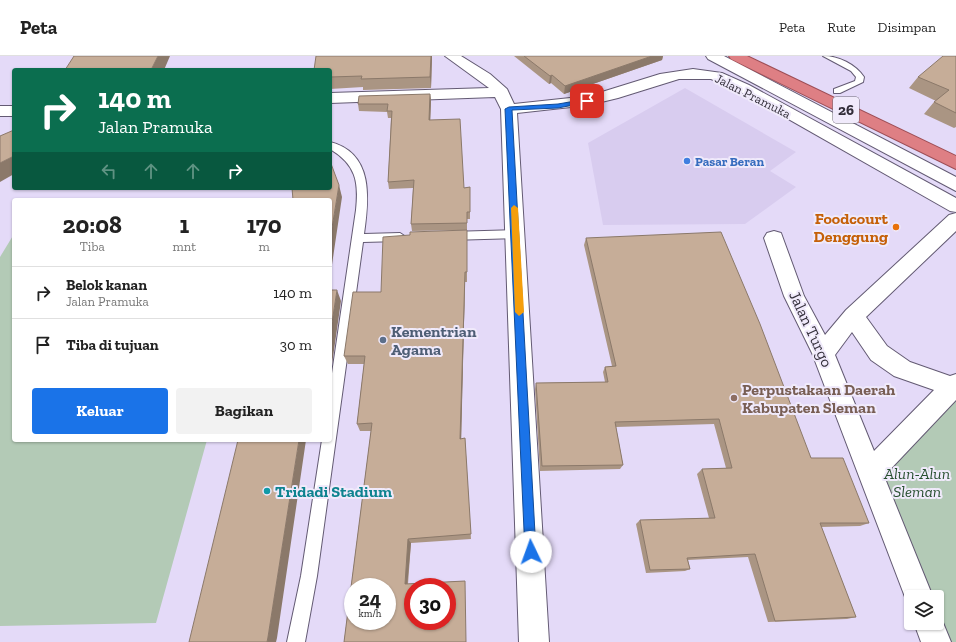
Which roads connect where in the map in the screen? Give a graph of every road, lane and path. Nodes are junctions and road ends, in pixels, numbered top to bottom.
1 (713, 56) edge
2 (736, 56) edge
3 (765, 56) edge
4 (827, 56) edge
5 (466, 59) edge
6 (837, 91) junction
7 (332, 98) edge
8 (505, 100) junction
9 (0, 111) edge
10 (12, 111) edge
11 (332, 146) edge
12 (956, 148) edge
13 (956, 163) edge
14 (956, 185) edge
15 (956, 206) edge
16 (956, 220) edge
17 (516, 234) junction
18 (437, 236) edge
19 (413, 237) edge
20 (358, 238) junction
21 (774, 238) dead end
22 (853, 316) junction
23 (823, 353) junction
24 (954, 385) edge
25 (332, 420) edge
26 (329, 442) edge
27 (870, 472) junction
28 (916, 590) edge
29 (932, 630) edge
30 (296, 642) edge
31 (534, 642) edge
32 (936, 642) edge

1 - 14 street, Jalan Pramuka
2 - 13 highway, 26
3 - 6 highway, 26
4 - 6 lane
5 - 8 street
6 - 12 highway, 26
7 - 8 street, Jalan Pramuka
8 - 15 street, Jalan Pramuka
8 - 17 street
9 - 10 street
11 - 20 lane
16 - 22 street
17 - 18 lane
17 - 31 street
19 - 20 lane
20 - 25 lane
21 - 23 street, Jalan Turgo
22 - 23 street
22 - 24 street
23 - 27 street, Jalan Turgo
24 - 27 street
26 - 30 lane
27 - 28 street, Jalan Turgo
29 - 32 street

